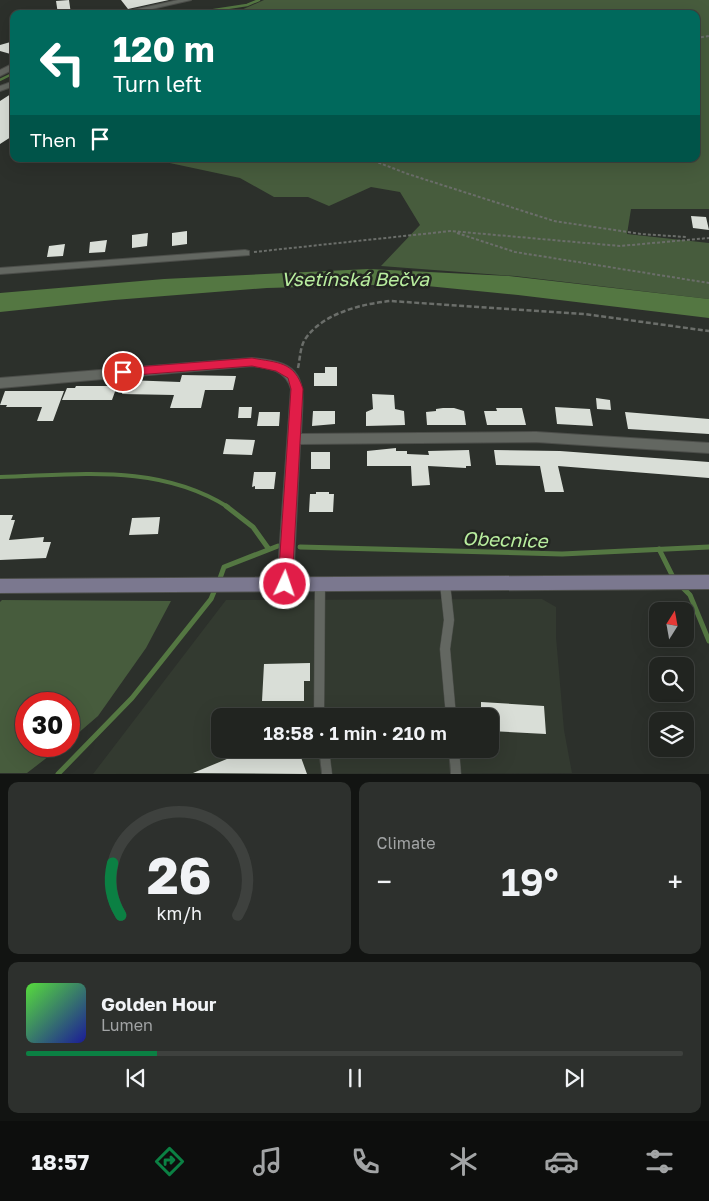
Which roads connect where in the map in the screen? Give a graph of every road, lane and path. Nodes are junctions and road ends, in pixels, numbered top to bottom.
1 (161, 0) edge
2 (188, 0) edge
3 (113, 5) dead end
4 (117, 10) edge
5 (129, 10) edge
6 (136, 10) edge
7 (377, 162) edge
8 (451, 231) junction
9 (693, 238) junction
10 (709, 238) edge
11 (244, 253) joint
12 (0, 271) edge
13 (709, 283) edge
14 (709, 331) edge
15 (293, 376) junction
16 (0, 383) edge
17 (294, 439) junction
18 (709, 448) edge
19 (709, 582) edge
20 (285, 584) junction
21 (320, 584) junction
22 (446, 584) junction
23 (0, 586) edge
24 (319, 708) edge
25 (450, 708) edge
26 (325, 758) edge
27 (455, 758) edge
28 (327, 774) edge
29 (456, 774) edge

1 - 5 street
2 - 6 street
3 - 4 street
7 - 9 path
8 - 9 path
8 - 11 path
8 - 13 path
9 - 10 path
11 - 12 street
14 - 15 path
15 - 16 street
15 - 17 street
17 - 18 street
17 - 20 street
19 - 22 main road
20 - 21 main road
20 - 23 main road
21 - 22 main road
21 - 24 lane
22 - 25 lane
26 - 28 lane
27 - 29 lane

